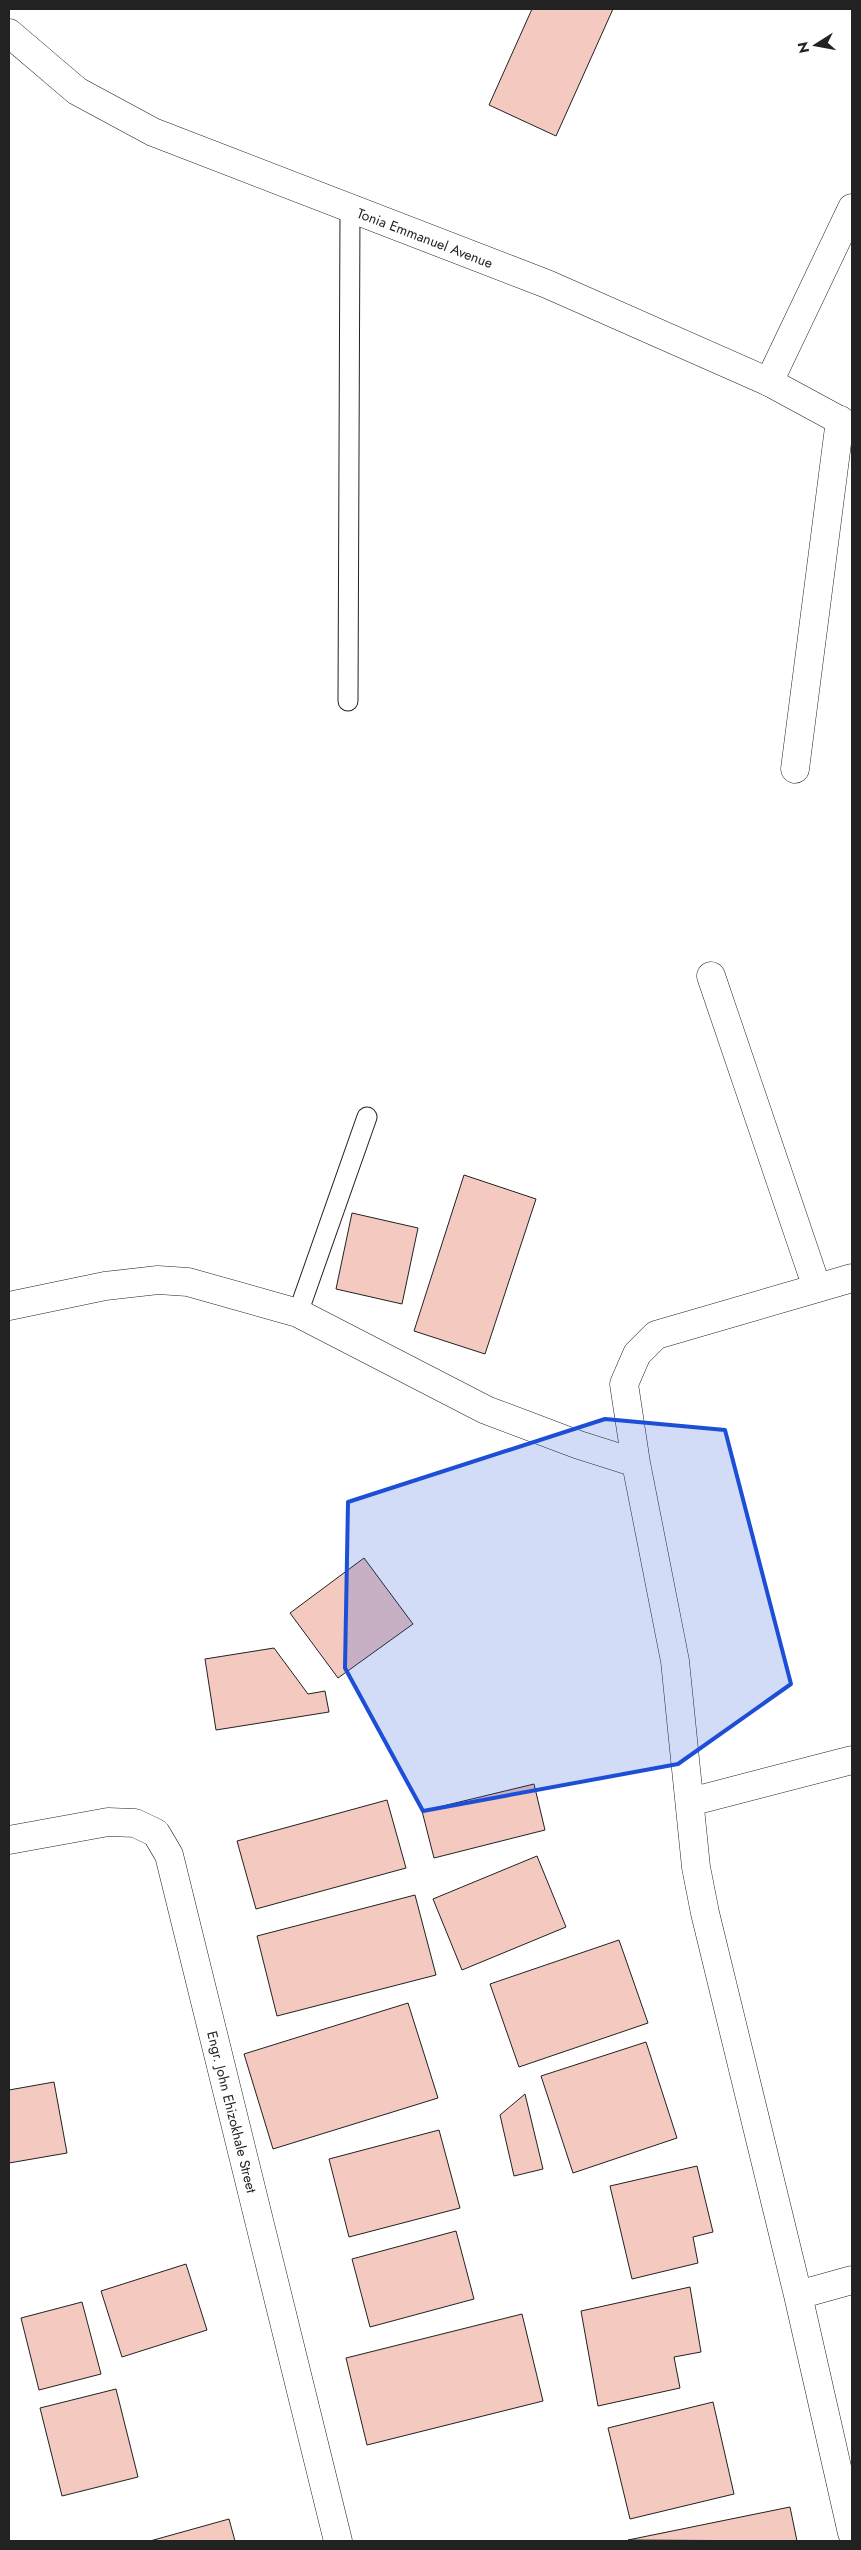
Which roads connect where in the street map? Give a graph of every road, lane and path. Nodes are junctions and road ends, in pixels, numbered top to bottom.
1 (9, 33) edge
2 (852, 208) edge
3 (350, 210) junction
4 (769, 382) junction
5 (846, 424) edge
6 (348, 701) dead end
7 (795, 769) dead end
8 (711, 976) dead end
9 (367, 1117) dead end
10 (852, 1278) edge
11 (817, 1288) junction
12 (9, 1306) edge
13 (298, 1313) junction
14 (636, 1463) junction
15 (852, 1760) edge
16 (690, 1802) junction
17 (9, 1840) edge
18 (852, 2280) edge
19 (798, 2295) junction
20 (852, 2533) edge
21 (338, 2541) edge

1 - 3 street, Tonia Emmanuel Avenue
2 - 4 street
3 - 4 street, Tonia Emmanuel Avenue
3 - 6 lane
4 - 5 street, Tonia Emmanuel Avenue
5 - 7 street
8 - 11 street
9 - 13 lane
10 - 11 street
11 - 14 street
12 - 13 street
13 - 14 street
14 - 16 street
15 - 16 street
16 - 19 street
17 - 21 street, Engr. John Ehizokhale Street
18 - 19 street
19 - 20 street

